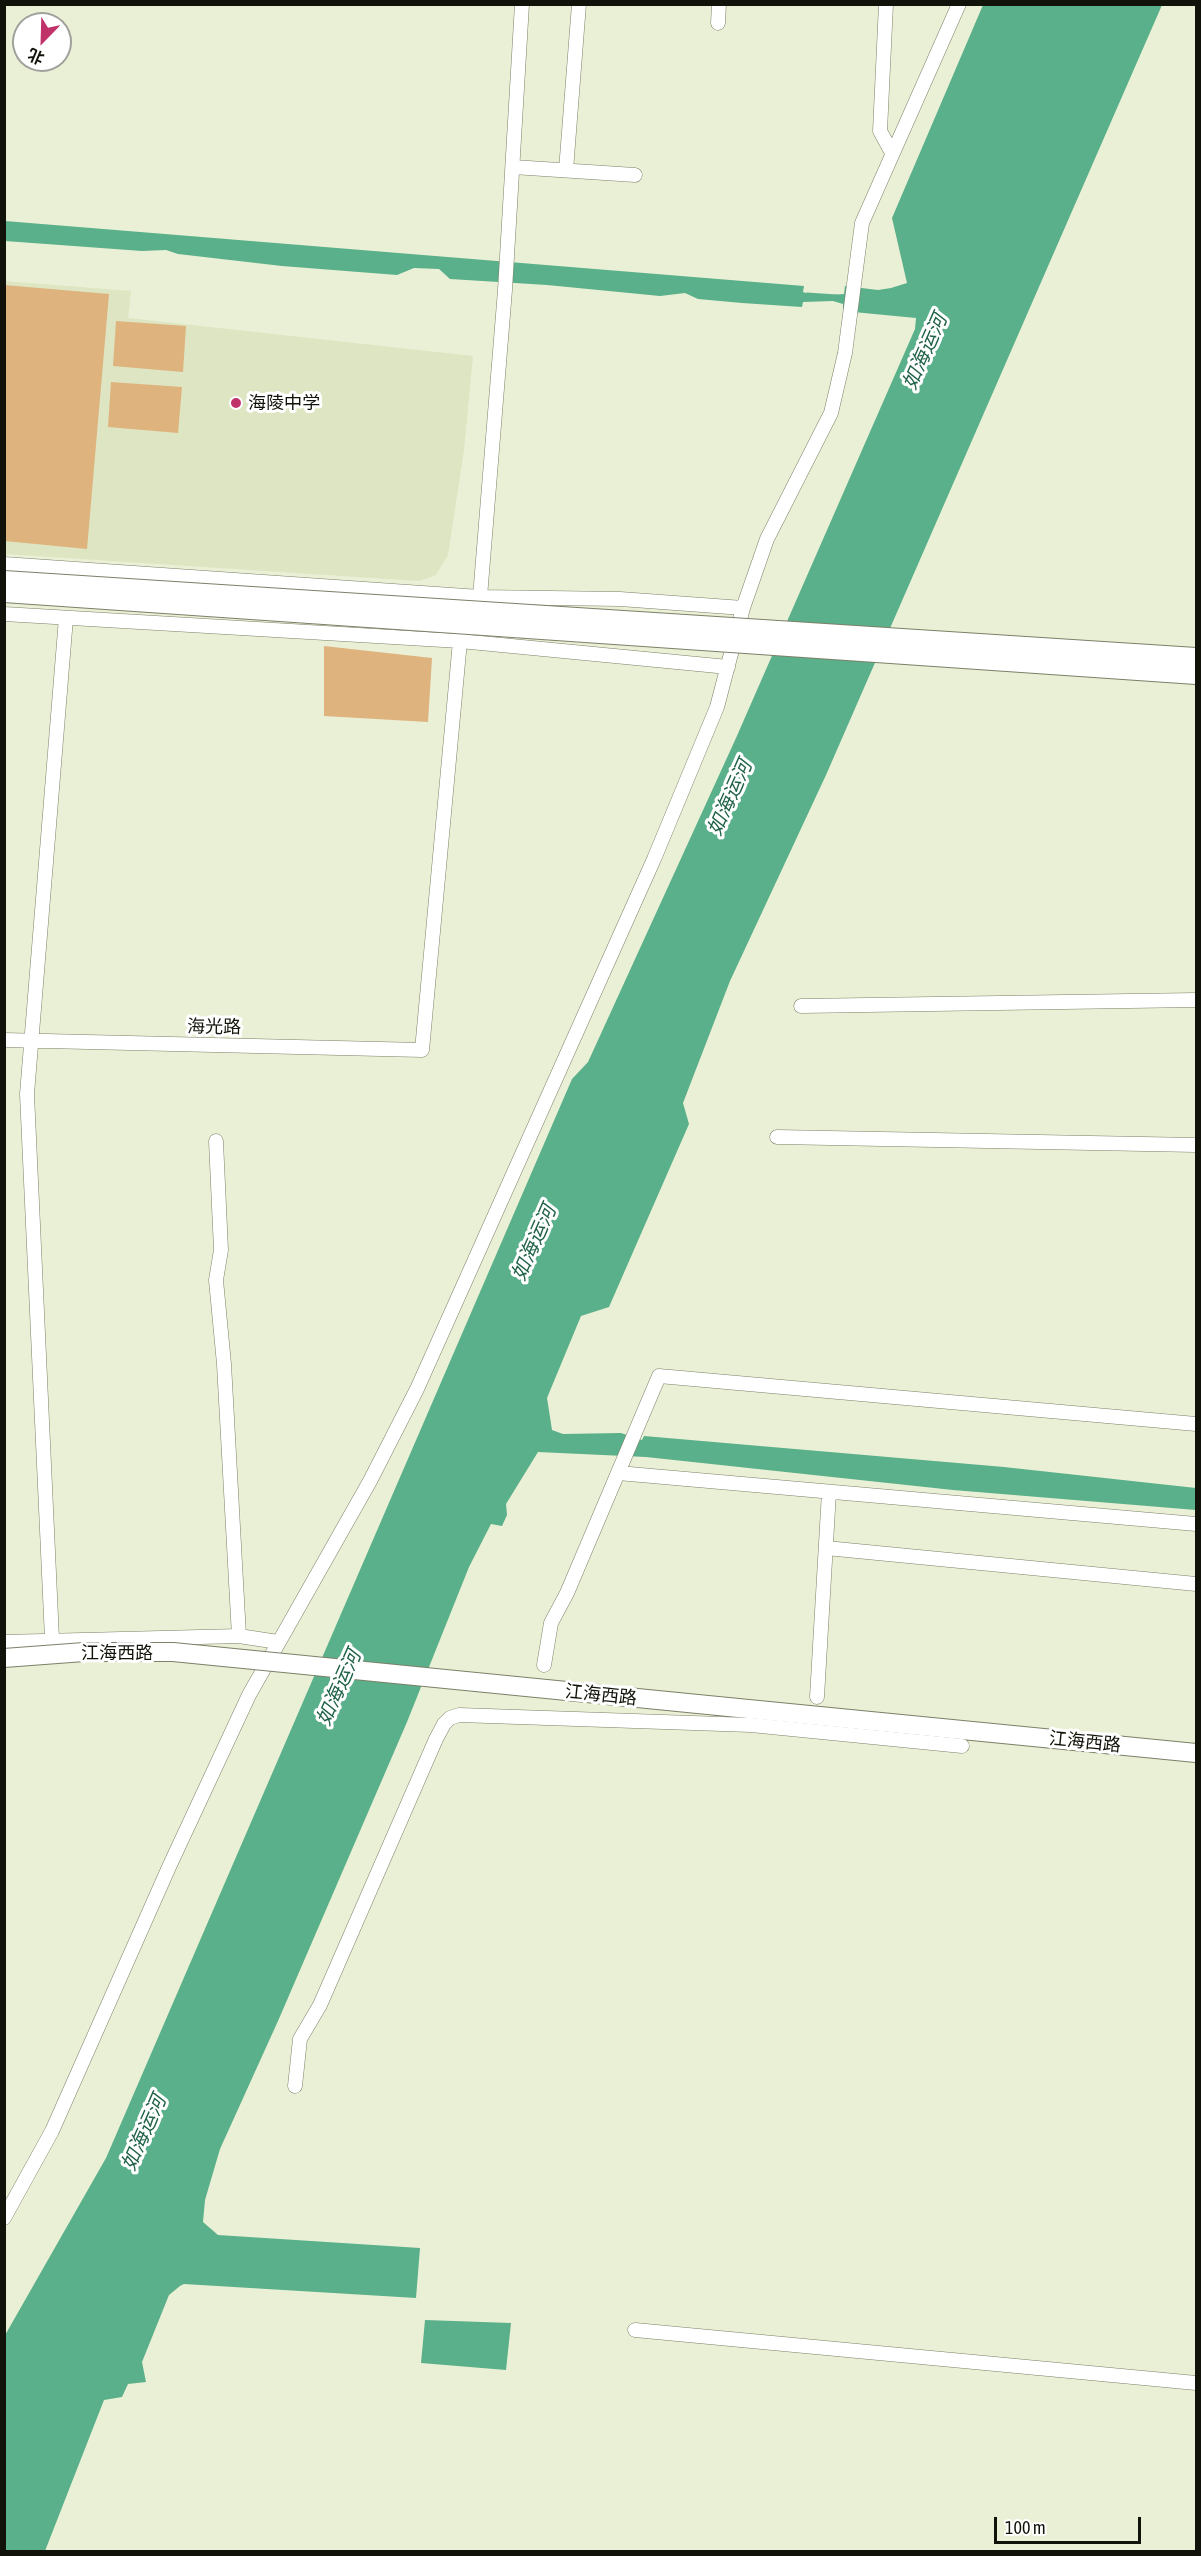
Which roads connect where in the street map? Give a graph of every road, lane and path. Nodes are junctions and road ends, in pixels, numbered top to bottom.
1 (522, 4) edge
2 (579, 4) edge
3 (719, 4) edge
4 (886, 4) edge
5 (959, 4) edge
6 (718, 23) dead end
7 (892, 153) junction
8 (513, 167) junction
9 (566, 170) junction
10 (635, 175) dead end
11 (4, 564) edge
12 (4, 580) edge
13 (4, 593) edge
14 (480, 597) junction
15 (743, 608) junction
16 (4, 614) edge
17 (66, 618) junction
18 (460, 640) junction
19 (1197, 657) edge
20 (728, 667) junction
21 (1197, 675) edge
22 (1197, 1000) edge
23 (801, 1006) dead end
24 (4, 1040) edge
25 (30, 1041) junction
26 (777, 1137) dead end
27 (216, 1141) dead end
28 (1197, 1145) edge
29 (1197, 1425) edge
30 (620, 1467) junction
31 (829, 1492) junction
32 (1197, 1524) edge
33 (826, 1548) junction
34 (1197, 1584) edge
35 (239, 1636) junction
36 (52, 1639) junction
37 (4, 1641) edge
38 (279, 1642) junction
39 (4, 1658) edge
40 (544, 1665) dead end
41 (817, 1696) dead end
42 (962, 1746) dead end
43 (1197, 1753) edge
44 (295, 2086) dead end
45 (4, 2218) edge
46 (635, 2330) dead end
47 (1197, 2383) edge

1 - 8 street
2 - 9 street
3 - 6 street
4 - 7 street
5 - 7 street
7 - 15 street
8 - 9 street
8 - 14 street
9 - 10 street
11 - 14 street
12 - 19 main road, bridge
13 - 21 main road, bridge
14 - 15 street
14 - 18 street
15 - 20 street
16 - 17 street
17 - 18 street
17 - 25 street
18 - 20 street
18 - 25 street, 海光路
20 - 38 street
22 - 23 street
24 - 25 street, 海光路
25 - 36 street
26 - 28 street
27 - 35 street
29 - 30 street
30 - 31 street
30 - 40 street
31 - 32 street
31 - 33 street
33 - 34 street
33 - 41 street
35 - 36 street
35 - 38 street
36 - 37 street
38 - 45 street
39 - 43 main road, 江海西路, bridge
42 - 44 street
46 - 47 street

